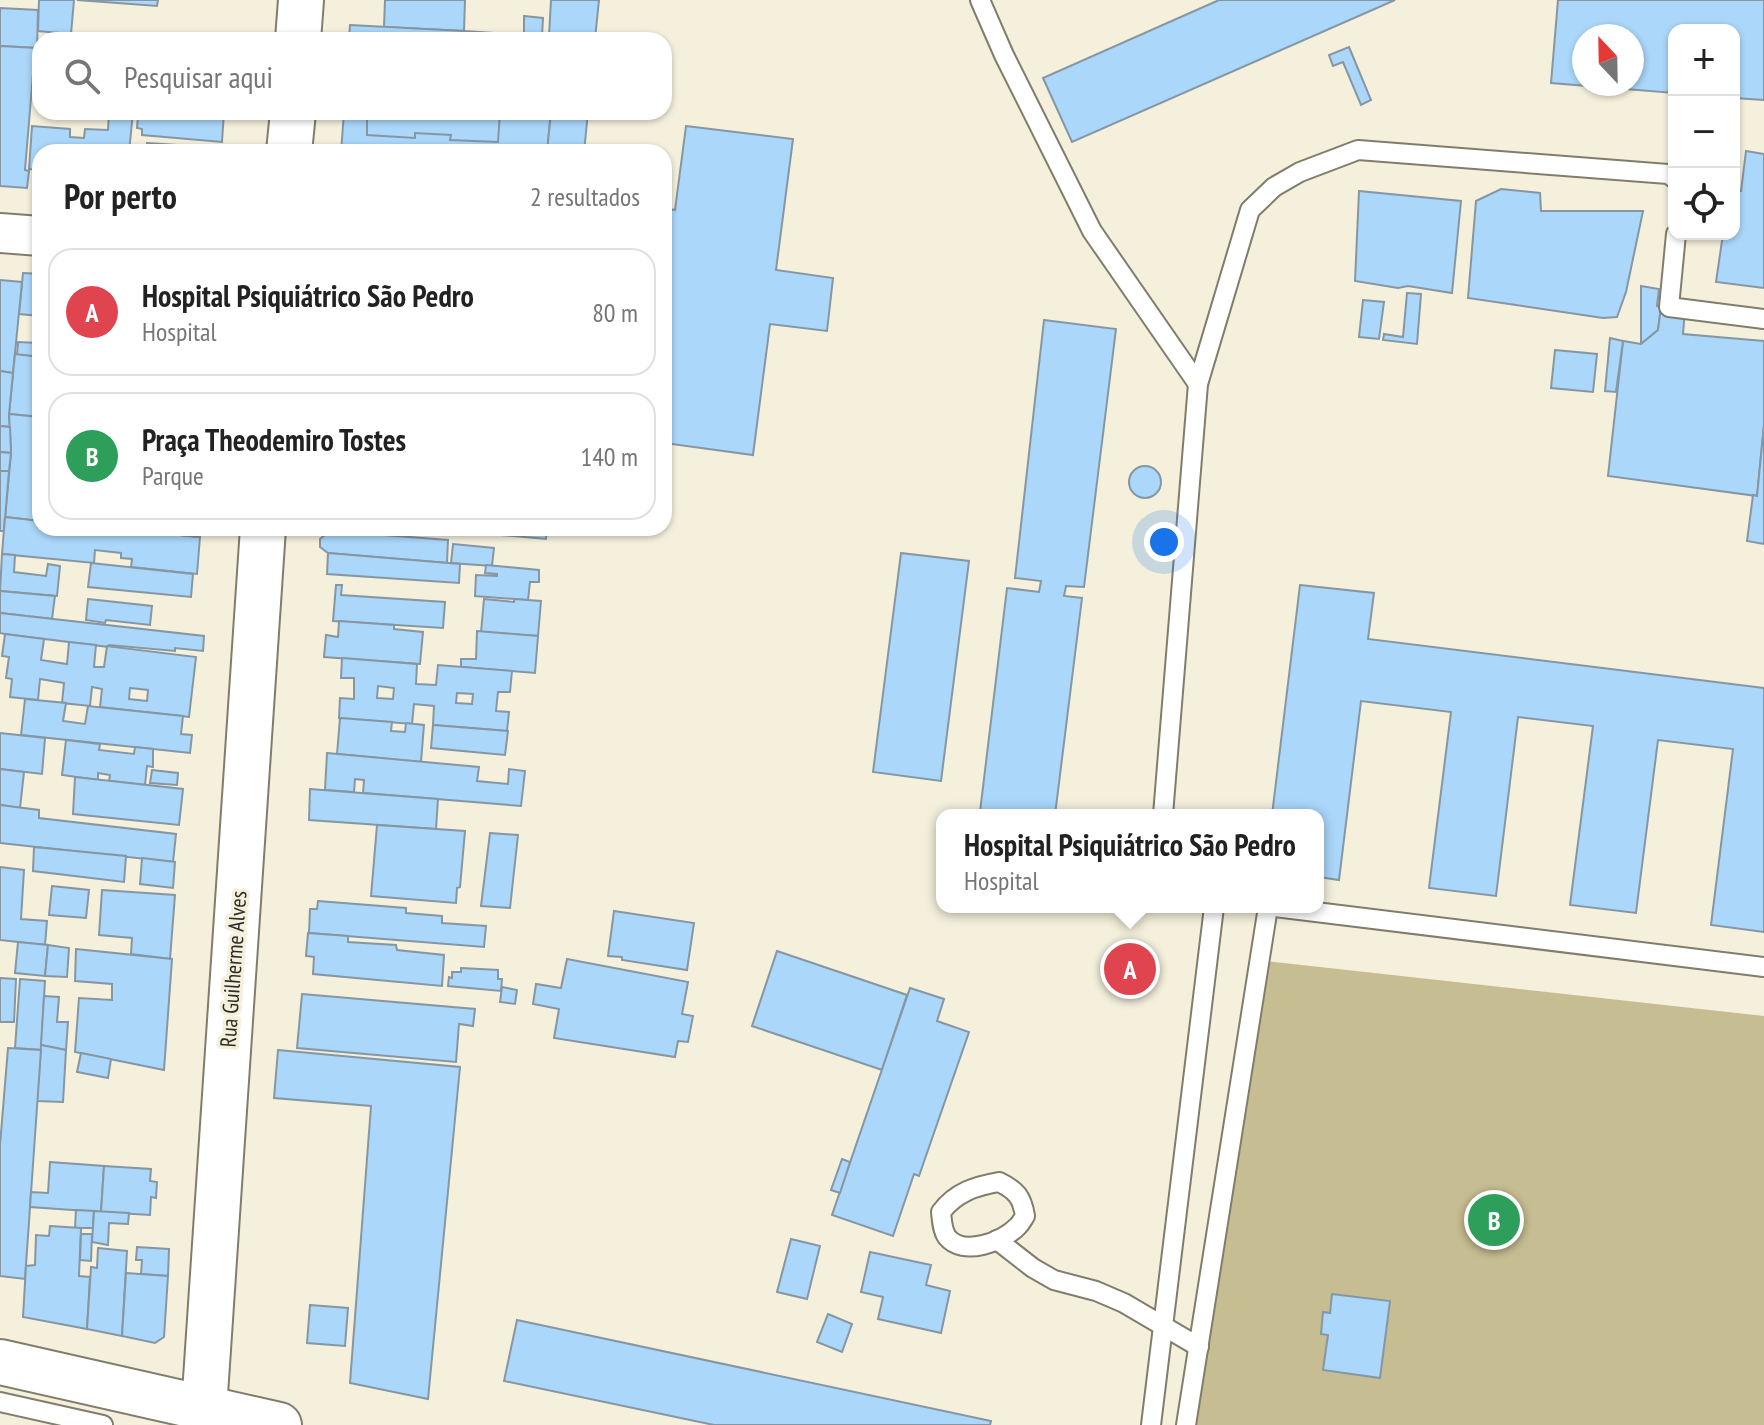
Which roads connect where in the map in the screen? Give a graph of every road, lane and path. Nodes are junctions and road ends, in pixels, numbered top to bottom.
1 (301, 0) edge
2 (980, 0) edge
3 (299, 32) edge
4 (292, 120) edge
5 (290, 144) edge
6 (1668, 174) edge
7 (0, 233) edge
8 (32, 235) edge
9 (1675, 240) edge
10 (1764, 319) edge
11 (1198, 384) junction
12 (262, 536) edge
13 (1163, 809) edge
14 (1213, 913) edge
15 (1267, 913) edge
16 (1324, 913) edge
17 (1764, 967) edge
18 (997, 1240) junction
19 (1163, 1325) junction
20 (1199, 1347) junction
21 (0, 1362) edge
22 (0, 1402) edge
23 (204, 1409) junction
24 (103, 1425) edge
25 (279, 1425) edge
26 (1151, 1425) edge
27 (1186, 1425) edge

1 - 3 main road
2 - 11 lane
4 - 5 main road
6 - 11 lane
7 - 8 street
9 - 10 lane
11 - 13 lane
12 - 23 main road, Rua Guilherme Alves
14 - 19 lane
15 - 20 lane
16 - 17 lane
18 - 18 lane
18 - 19 lane
19 - 20 lane
19 - 26 lane
20 - 27 lane
21 - 23 main road
22 - 24 lane
23 - 25 main road

